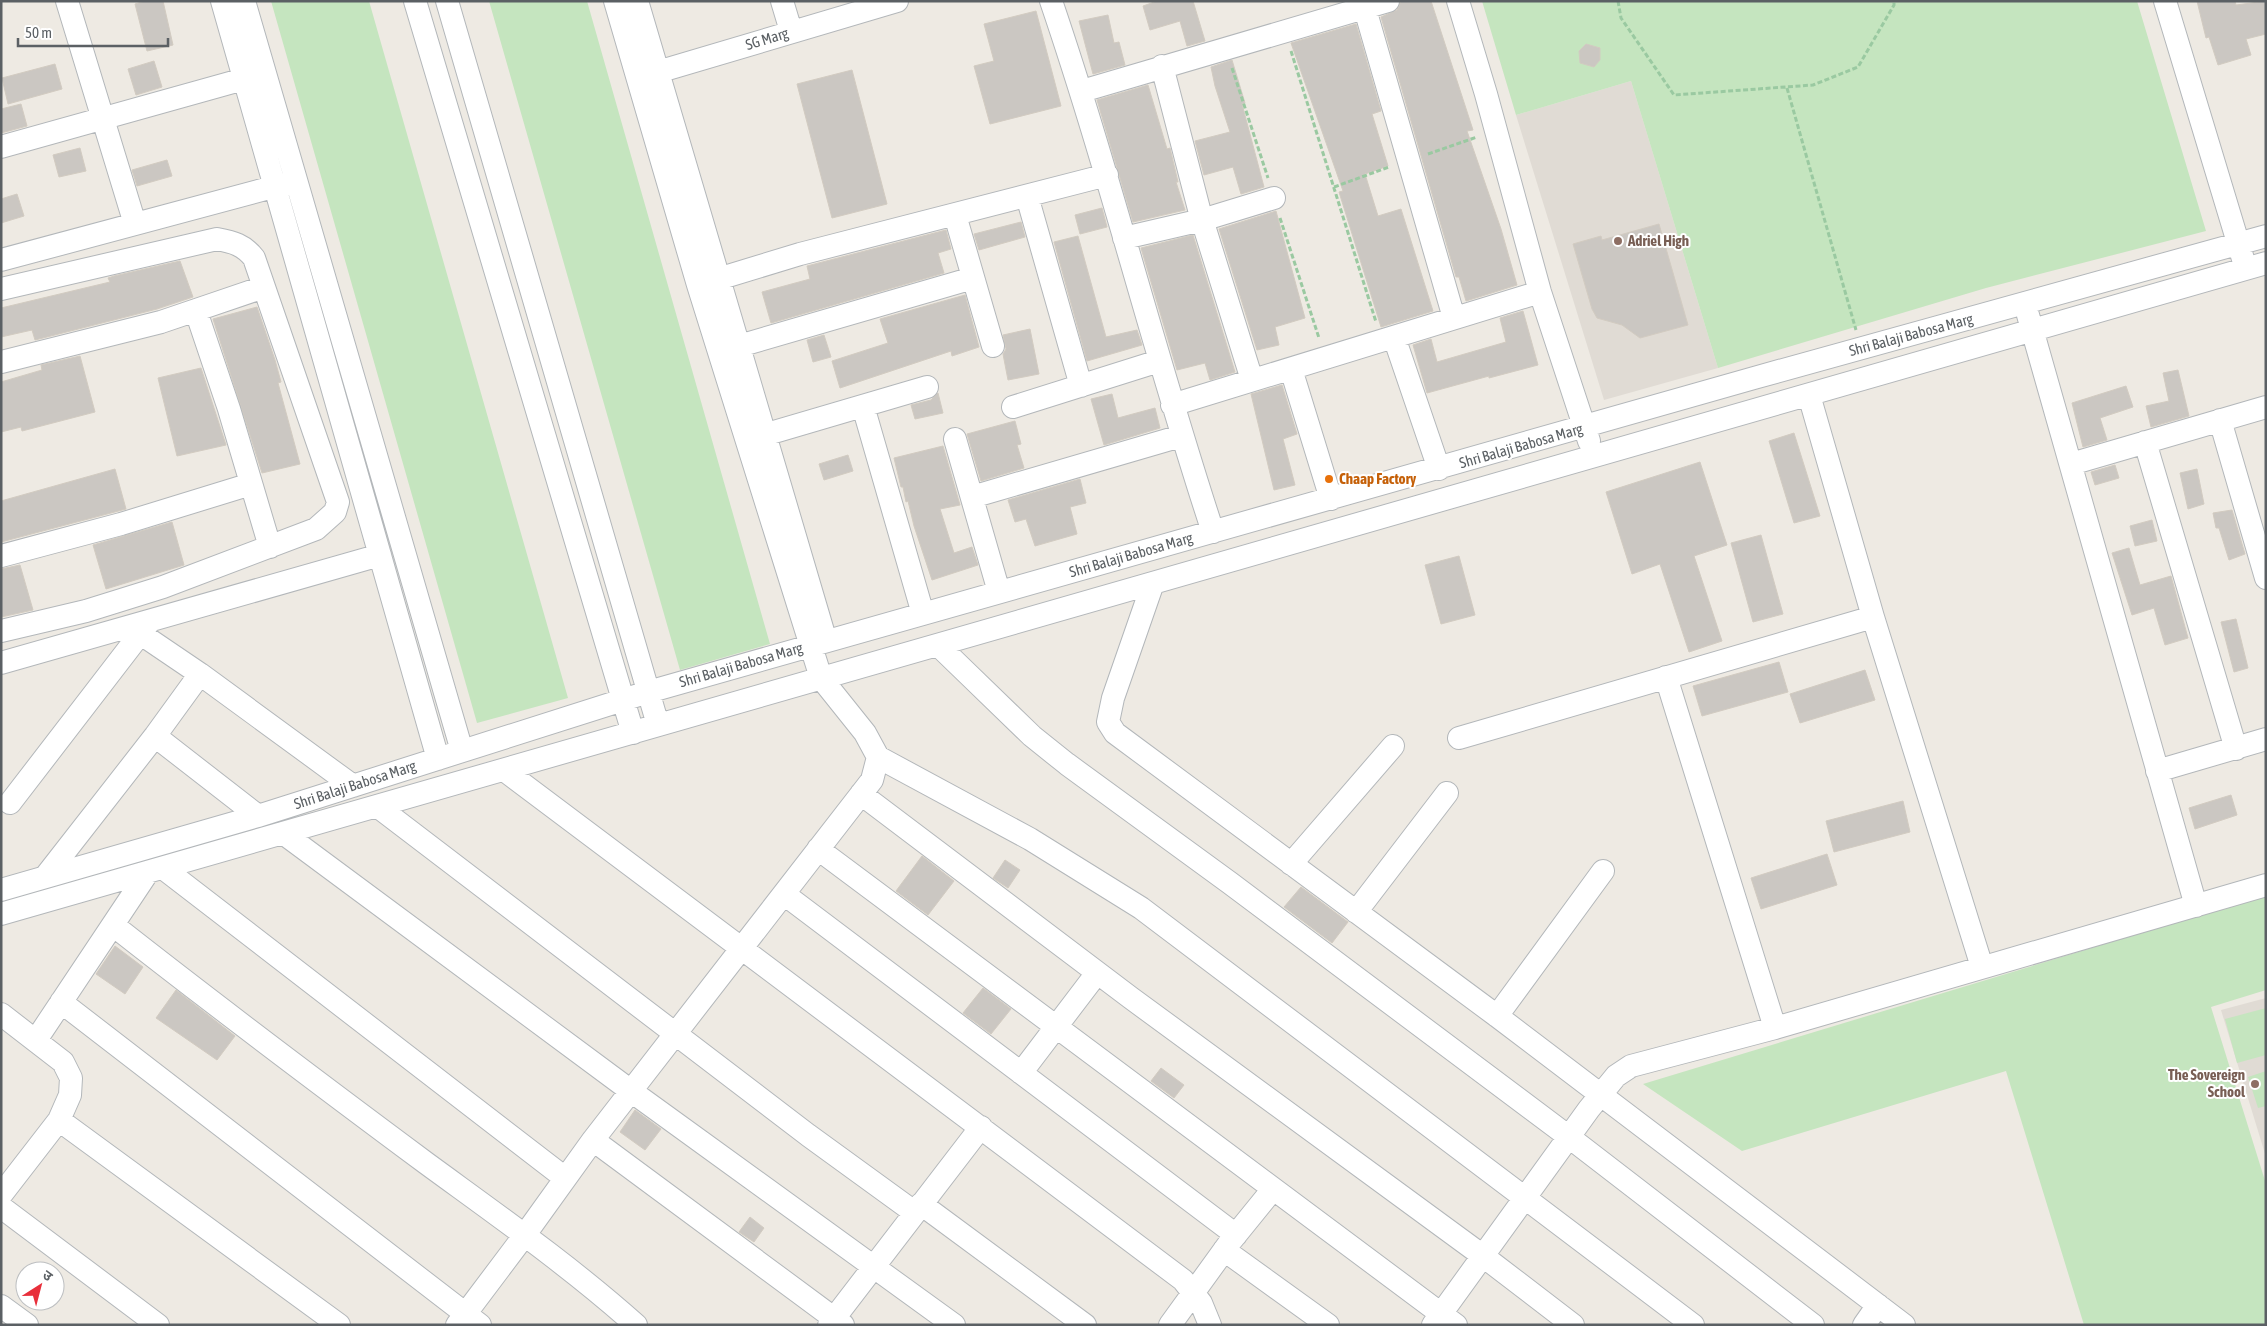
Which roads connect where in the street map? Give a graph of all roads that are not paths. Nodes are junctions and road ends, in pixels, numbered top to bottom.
1 (67, 1) edge
2 (222, 1) edge
3 (244, 1) edge
4 (415, 1) edge
5 (447, 1) edge
6 (615, 1) edge
7 (638, 1) edge
8 (782, 1) edge
9 (898, 1) edge
10 (1051, 1) edge
11 (1388, 1) edge
12 (1458, 1) edge
13 (2165, 1) edge
14 (1366, 9) junction
15 (791, 31) junction
16 (1162, 66) junction
17 (648, 75) junction
18 (244, 79) junction
19 (1082, 91) junction
20 (103, 120) junction
21 (1, 147) edge
22 (1107, 175) junction
23 (296, 181) junction
24 (274, 187) junction
25 (1027, 196) junction
26 (1274, 198) dead end
27 (955, 215) junction
28 (1202, 220) junction
29 (135, 224) junction
30 (2266, 236) edge
31 (1124, 238) junction
32 (2239, 244) junction
33 (1, 260) edge
34 (2256, 266) edge
35 (973, 278) junction
36 (718, 279) junction
37 (264, 287) junction
38 (1, 289) edge
39 (1540, 292) junction
40 (2025, 303) junction
41 (196, 311) junction
42 (1454, 318) junction
43 (2032, 330) junction
44 (1388, 339) junction
45 (738, 346) junction
46 (993, 346) dead end
47 (1159, 361) junction
48 (1, 362) edge
49 (1291, 369) junction
50 (1252, 380) junction
51 (1082, 386) junction
52 (927, 387) dead end
53 (1808, 395) junction
54 (1172, 405) junction
55 (863, 406) junction
56 (1013, 407) dead end
57 (2266, 407) edge
58 (2220, 420) junction
59 (1585, 428) junction
60 (764, 435) junction
61 (1181, 436) junction
62 (955, 439) dead end
63 (2145, 442) junction
64 (1594, 456) junction
65 (2071, 464) junction
66 (1438, 469) junction
67 (251, 484) junction
68 (972, 497) junction
69 (1331, 499) junction
70 (1213, 532) junction
71 (270, 547) junction
72 (380, 555) junction
73 (1, 556) edge
74 (2266, 578) edge
75 (1153, 583) junction
76 (999, 592) junction
77 (923, 614) junction
78 (1872, 617) junction
79 (146, 627) junction
80 (1, 630) edge
81 (819, 643) junction
82 (938, 645) junction
83 (1, 663) edge
84 (200, 674) junction
85 (1666, 677) junction
86 (830, 680) junction
87 (648, 692) junction
88 (622, 700) junction
89 (658, 725) junction
90 (633, 733) junction
91 (155, 736) junction
92 (1459, 738) dead end
93 (2266, 740) edge
94 (1393, 746) dead end
95 (2236, 748) junction
96 (462, 751) junction
97 (878, 757) junction
98 (438, 759) junction
99 (504, 770) junction
100 (2157, 771) junction
101 (352, 786) junction
102 (1446, 792) dead end
103 (861, 794) junction
104 (10, 803) dead end
105 (376, 806) junction
106 (258, 816) junction
107 (283, 833) junction
108 (818, 849) junction
109 (1291, 864) junction
110 (155, 870) junction
111 (1603, 871) dead end
112 (45, 878) junction
113 (2266, 885) edge
114 (1, 890) edge
115 (784, 894) junction
116 (2196, 906) junction
117 (1356, 912) junction
118 (1, 914) edge
119 (113, 925) junction
120 (742, 948) junction
121 (1982, 967) junction
122 (1097, 972) junction
123 (61, 1002) junction
124 (1, 1014) edge
125 (1497, 1016) junction
126 (1056, 1026) junction
127 (1775, 1028) junction
128 (676, 1034) junction
129 (36, 1040) junction
130 (1021, 1073) junction
131 (631, 1091) junction
132 (1601, 1095) junction
133 (59, 1120) junction
134 (981, 1127) junction
135 (1569, 1138) junction
136 (593, 1140) junction
137 (565, 1178) junction
138 (1273, 1189) junction
139 (1, 1195) edge
140 (1526, 1197) junction
141 (1, 1208) edge
142 (918, 1208) junction
143 (524, 1236) junction
144 (1230, 1243) junction
145 (1483, 1256) junction
146 (874, 1266) junction
147 (1193, 1292) junction
148 (1878, 1305) junction
149 (1, 1306) edge
150 (467, 1321) edge
151 (1444, 1321) edge
152 (835, 1323) edge
153 (27, 1325) edge
154 (158, 1325) edge
155 (339, 1325) edge
156 (636, 1325) edge
157 (954, 1325) edge
158 (1085, 1325) edge
159 (1170, 1325) edge
160 (1210, 1325) edge
161 (1328, 1325) edge
162 (1573, 1325) edge
163 (1693, 1325) edge
164 (1813, 1325) edge
165 (1864, 1325) edge
166 (1904, 1325) edge

1 - 20 street
2 - 18 street
3 - 23 street
4 - 88 street
5 - 87 street
6 - 17 street
7 - 17 street
8 - 15 street
9 - 15 street, SG Marg
10 - 19 street
11 - 14 street
12 - 39 street
13 - 32 street
14 - 16 street
14 - 42 street
15 - 17 street, SG Marg
16 - 19 street
16 - 28 street
17 - 36 street
17 - 81 street
18 - 20 street
18 - 24 street
19 - 22 street
20 - 21 street
20 - 29 street
22 - 25 street
22 - 31 street
23 - 24 street
23 - 96 street
24 - 29 street
24 - 72 street
25 - 27 street
25 - 51 street
26 - 28 street
27 - 35 street
27 - 36 street
28 - 31 street
28 - 50 street
29 - 33 street
30 - 32 street, Shri Balaji Babosa Marg
31 - 47 street
32 - 34 street
32 - 40 street, Shri Balaji Babosa Marg
34 - 43 street, Shri Balaji Babosa Marg
35 - 45 street
35 - 46 street
36 - 45 street
37 - 38 street
37 - 41 street
37 - 71 street
39 - 42 street
39 - 59 street
40 - 43 street
40 - 59 street, Shri Balaji Babosa Marg
41 - 48 street
41 - 67 street
42 - 44 street
43 - 53 street, Shri Balaji Babosa Marg
43 - 65 street
44 - 49 street
44 - 66 street
45 - 60 street
47 - 51 street
47 - 54 street
49 - 50 street
49 - 69 street
50 - 54 street
51 - 56 street
52 - 55 street
53 - 64 street, Shri Balaji Babosa Marg
53 - 78 street
54 - 61 street
55 - 60 street
55 - 77 street
57 - 58 street
58 - 63 street
58 - 74 street
59 - 64 street
59 - 66 street, Shri Balaji Babosa Marg
60 - 81 street
61 - 68 street
61 - 70 street
62 - 68 street
63 - 65 street
63 - 95 street
64 - 75 street, Shri Balaji Babosa Marg
65 - 100 street
66 - 69 street, Shri Balaji Babosa Marg
67 - 71 street
67 - 73 street
68 - 76 street
69 - 70 street, Shri Balaji Babosa Marg
70 - 76 street, Shri Balaji Babosa Marg
71 - 80 street
72 - 79 street
72 - 98 street
75 - 82 street, Shri Balaji Babosa Marg
75 - 109 street
76 - 77 street, Shri Balaji Babosa Marg
77 - 81 street, Shri Balaji Babosa Marg
78 - 85 street
78 - 121 street
79 - 83 street
79 - 84 street
79 - 104 street
81 - 86 street
81 - 87 street, Shri Balaji Babosa Marg
82 - 86 street, Shri Balaji Babosa Marg
82 - 135 street
84 - 91 street
84 - 101 street
85 - 92 street
85 - 127 street
86 - 89 street, Shri Balaji Babosa Marg
86 - 97 street
87 - 88 street, Shri Balaji Babosa Marg
87 - 89 street
88 - 90 street
88 - 96 street, Shri Balaji Babosa Marg
89 - 90 street, Shri Balaji Babosa Marg
90 - 99 street, Shri Balaji Babosa Marg
91 - 106 street
91 - 112 street
93 - 95 street
94 - 109 street
95 - 100 street
96 - 98 street, Shri Balaji Babosa Marg
97 - 103 street
97 - 140 street
98 - 101 street, Shri Balaji Babosa Marg
99 - 105 street, Shri Balaji Babosa Marg
99 - 120 street
100 - 116 street
101 - 106 street, Shri Balaji Babosa Marg
102 - 117 street
103 - 108 street
103 - 122 street
105 - 107 street, Shri Balaji Babosa Marg
105 - 128 street
106 - 112 street, Shri Balaji Babosa Marg
107 - 110 street, Shri Balaji Babosa Marg
107 - 131 street
108 - 115 street
108 - 126 street
109 - 117 street
110 - 118 street, Shri Balaji Babosa Marg
110 - 119 street
110 - 137 street
111 - 125 street
112 - 114 street, Shri Balaji Babosa Marg
113 - 116 street
115 - 120 street
115 - 130 street
116 - 121 street
117 - 125 street
119 - 123 street
119 - 143 street
120 - 128 street
120 - 134 street
121 - 127 street
122 - 126 street
122 - 145 street
123 - 129 street
123 - 150 street
124 - 129 street
125 - 132 street
126 - 130 street
126 - 138 street
127 - 132 street
128 - 131 street
128 - 142 street
129 - 133 street
130 - 144 street
131 - 136 street
131 - 146 street
132 - 135 street
132 - 148 street
133 - 139 street
133 - 155 street
134 - 142 street
134 - 147 street
135 - 140 street
135 - 164 street
136 - 137 street
136 - 152 street
137 - 143 street
138 - 144 street
138 - 151 street
140 - 145 street
140 - 163 street
141 - 154 street
142 - 146 street
142 - 158 street
143 - 150 street
143 - 156 street
144 - 147 street
144 - 161 street
145 - 151 street
145 - 162 street
146 - 152 street
146 - 157 street
147 - 159 street
147 - 160 street
148 - 165 street
148 - 166 street
149 - 153 street

